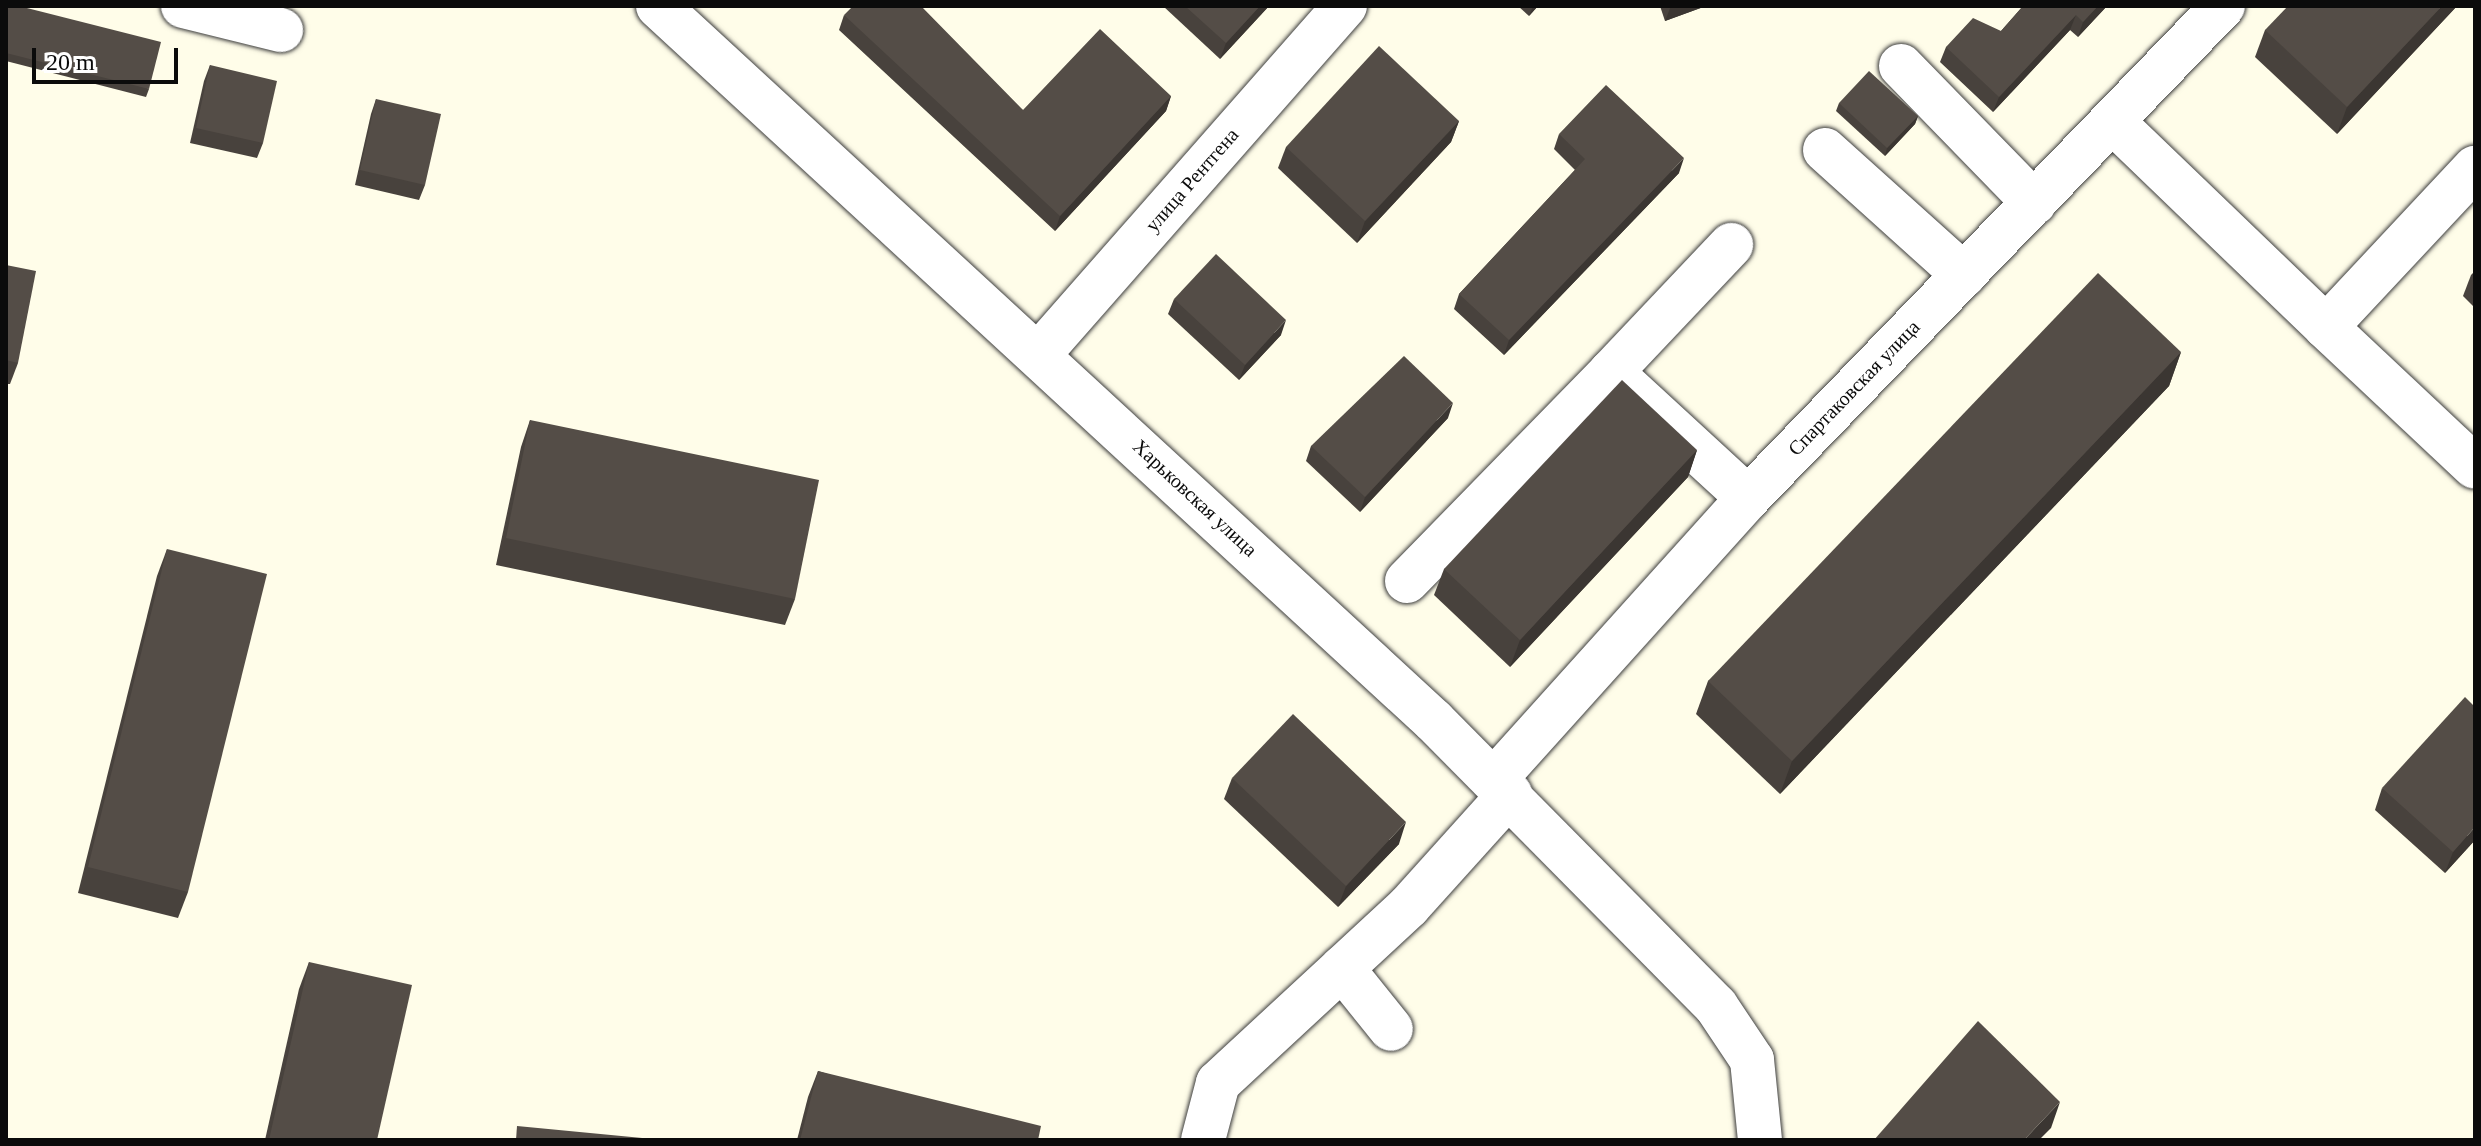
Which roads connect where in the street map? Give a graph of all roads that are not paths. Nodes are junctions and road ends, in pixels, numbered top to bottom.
1 (183, 6) edge
2 (658, 6) edge
3 (1345, 6) edge
4 (2223, 6) edge
5 (281, 30) dead end
6 (1901, 66) dead end
7 (2112, 121) junction
8 (1825, 150) dead end
9 (2475, 168) edge
10 (2034, 203) junction
11 (1731, 245) dead end
12 (1964, 275) junction
13 (2326, 327) junction
14 (1040, 353) junction
15 (1611, 372) junction
16 (2475, 467) edge
17 (1748, 498) junction
18 (1407, 581) dead end
19 (1503, 787) junction
20 (1342, 968) junction
21 (1391, 1029) dead end
22 (1203, 1140) edge
23 (1760, 1140) edge

1 - 5 street
2 - 14 street, Харьковская улица
3 - 14 street, улица Рентгена
4 - 7 street, Спартаковская улица
6 - 10 street
7 - 10 street, Спартаковская улица
7 - 13 street
8 - 12 street
9 - 13 street
10 - 12 street, Спартаковская улица
11 - 15 street
12 - 17 street, Спартаковская улица
13 - 16 street
14 - 19 street, Харьковская улица
15 - 17 street
15 - 18 street
17 - 19 street, Спартаковская улица
19 - 20 street, Спартаковская улица
19 - 23 street, Харьковская улица
20 - 21 street
20 - 22 street, Спартаковская улица

